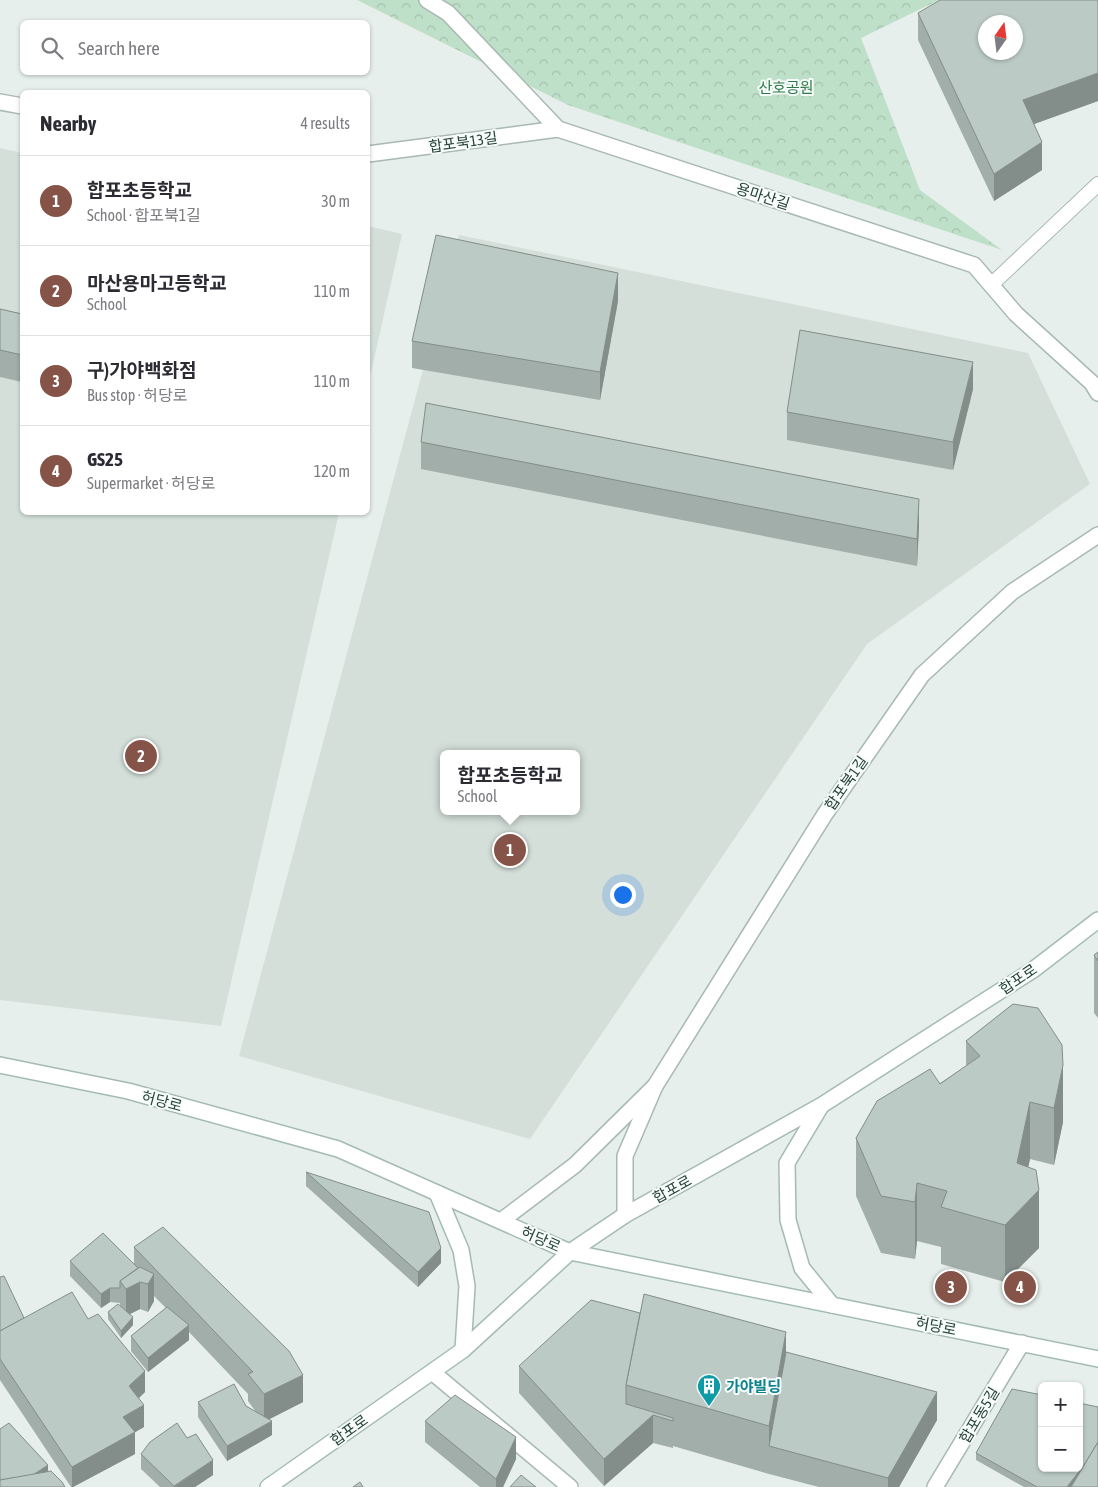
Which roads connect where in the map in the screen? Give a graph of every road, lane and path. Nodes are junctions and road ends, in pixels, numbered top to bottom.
1 (427, 0) edge
2 (0, 102) edge
3 (20, 106) edge
4 (558, 129) junction
5 (370, 154) edge
6 (1098, 184) edge
7 (991, 285) junction
8 (1098, 393) edge
9 (1098, 535) edge
10 (1098, 920) edge
11 (0, 1065) edge
12 (655, 1086) junction
13 (822, 1105) junction
14 (438, 1193) junction
15 (626, 1215) junction
16 (501, 1221) junction
17 (570, 1252) junction
18 (832, 1305) junction
19 (1022, 1343) junction
20 (463, 1350) junction
21 (1098, 1358) edge
22 (432, 1372) junction
23 (268, 1487) edge
24 (570, 1487) edge
25 (936, 1487) edge

1 - 4 main road, 용마산길
2 - 3 main road
4 - 5 main road, 합포북13길
4 - 7 main road, 용마산길
6 - 7 lane
7 - 8 main road, 용마산길
9 - 12 main road, 합포북1길
10 - 13 main road, 합포로
11 - 14 main road, 허당로
12 - 15 main road
12 - 16 main road
13 - 15 main road, 합포로
13 - 18 main road
14 - 16 main road, 허당로
14 - 20 main road
15 - 17 main road, 합포로
16 - 17 main road, 허당로
17 - 18 main road, 허당로
17 - 20 main road, 합포로
18 - 19 main road, 허당로
19 - 21 main road, 허당로
19 - 25 main road, 합포동5길
20 - 22 main road, 합포로
22 - 23 main road, 합포로
22 - 24 main road

